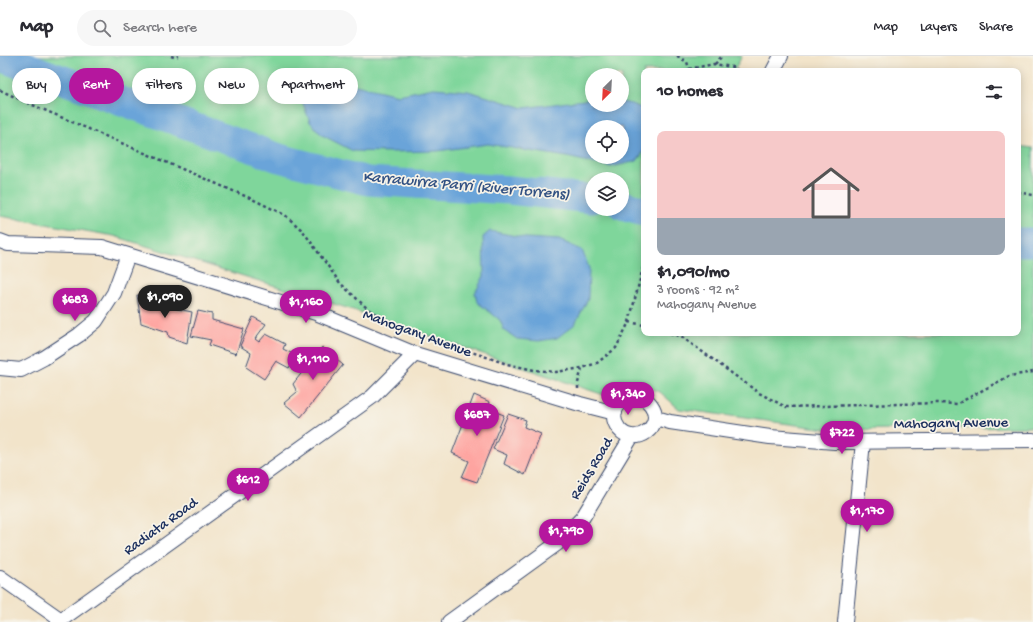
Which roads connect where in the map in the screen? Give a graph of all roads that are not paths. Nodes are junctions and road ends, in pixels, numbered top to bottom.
1 (781, 56) edge
2 (775, 68) edge
3 (0, 241) edge
4 (128, 255) junction
5 (415, 354) junction
6 (0, 368) edge
7 (615, 413) junction
8 (656, 418) junction
9 (632, 436) junction
10 (1033, 440) edge
11 (863, 442) junction
12 (0, 577) edge
13 (60, 621) edge
14 (450, 622) edge
15 (845, 622) edge

1 - 2 street
3 - 4 street, Mahogany Avenue
4 - 5 street, Mahogany Avenue
4 - 6 street
5 - 7 street, Mahogany Avenue
5 - 13 street, Radiata Road
7 - 8 street
7 - 9 street
8 - 9 street
8 - 11 street, Mahogany Avenue
9 - 14 street, Reids Road
10 - 11 street, Mahogany Avenue
11 - 15 street
12 - 13 street

